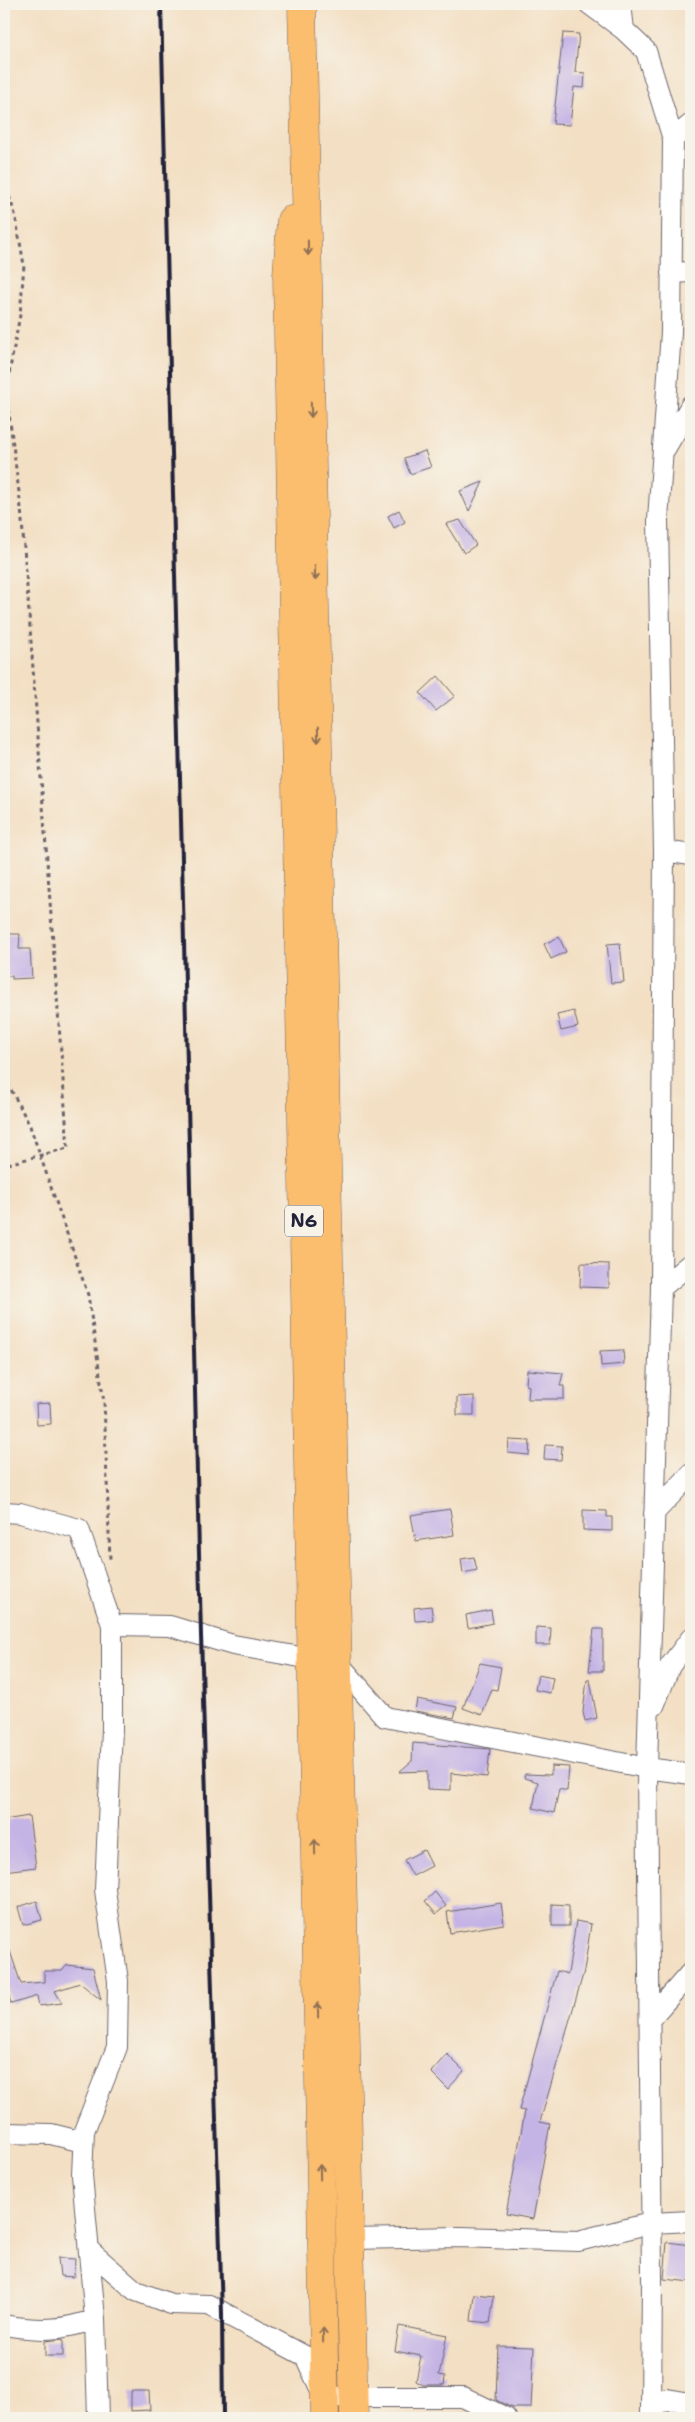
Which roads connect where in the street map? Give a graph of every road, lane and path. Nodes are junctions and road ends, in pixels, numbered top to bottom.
1 (588, 4) edge
2 (621, 4) edge
3 (303, 14) edge
4 (624, 30) junction
5 (691, 124) edge
6 (673, 139) junction
7 (4, 182) edge
8 (691, 272) edge
9 (671, 273) junction
10 (691, 405) edge
11 (662, 453) junction
12 (664, 851) junction
13 (691, 855) edge
14 (4, 1076) edge
15 (41, 1157) junction
16 (4, 1164) edge
17 (691, 1263) edge
18 (661, 1288) junction
19 (691, 1474) edge
20 (4, 1512) edge
21 (654, 1513) junction
22 (110, 1567) dead end
23 (112, 1625) junction
24 (691, 1638) edge
25 (312, 1658) junction
26 (339, 1664) junction
27 (648, 1721) junction
28 (647, 1768) junction
29 (691, 1774) edge
30 (691, 1972) edge
31 (650, 2019) junction
32 (4, 2133) edge
33 (83, 2142) junction
34 (691, 2221) edge
35 (651, 2223) junction
36 (350, 2239) junction
37 (89, 2250) junction
38 (95, 2319) junction
39 (4, 2325) edge
40 (691, 2403) edge
41 (324, 2408) edge
42 (354, 2408) edge
43 (651, 2413) edge
44 (98, 2418) edge
45 (506, 2418) edge

1 - 4 street
2 - 4 street
3 - 25 highway, N6
3 -> 26 highway, N6
4 - 6 street
5 - 6 street
6 - 9 street
7 - 15 path
8 - 9 street
9 - 11 street
10 - 11 street
11 - 12 street
12 - 13 street
12 - 18 street
14 - 15 path
15 - 16 path
15 - 22 path
17 - 18 street
18 - 21 street
19 - 21 street
20 - 23 street
21 - 27 street
23 - 25 street
23 - 33 street
24 - 27 street
25 - 26 street
41 -> 25 highway, N6
26 - 28 street
26 - 36 highway, N6
27 - 28 street
28 - 29 street
28 - 31 street
30 - 31 street
31 - 35 street
32 - 33 street
33 - 37 street
34 - 35 street
35 - 36 street
35 - 43 street
36 - 42 highway, N6
37 - 38 street
37 - 41 street
38 - 39 street
38 - 44 street
40 - 43 street
41 - 42 street
42 - 45 street

